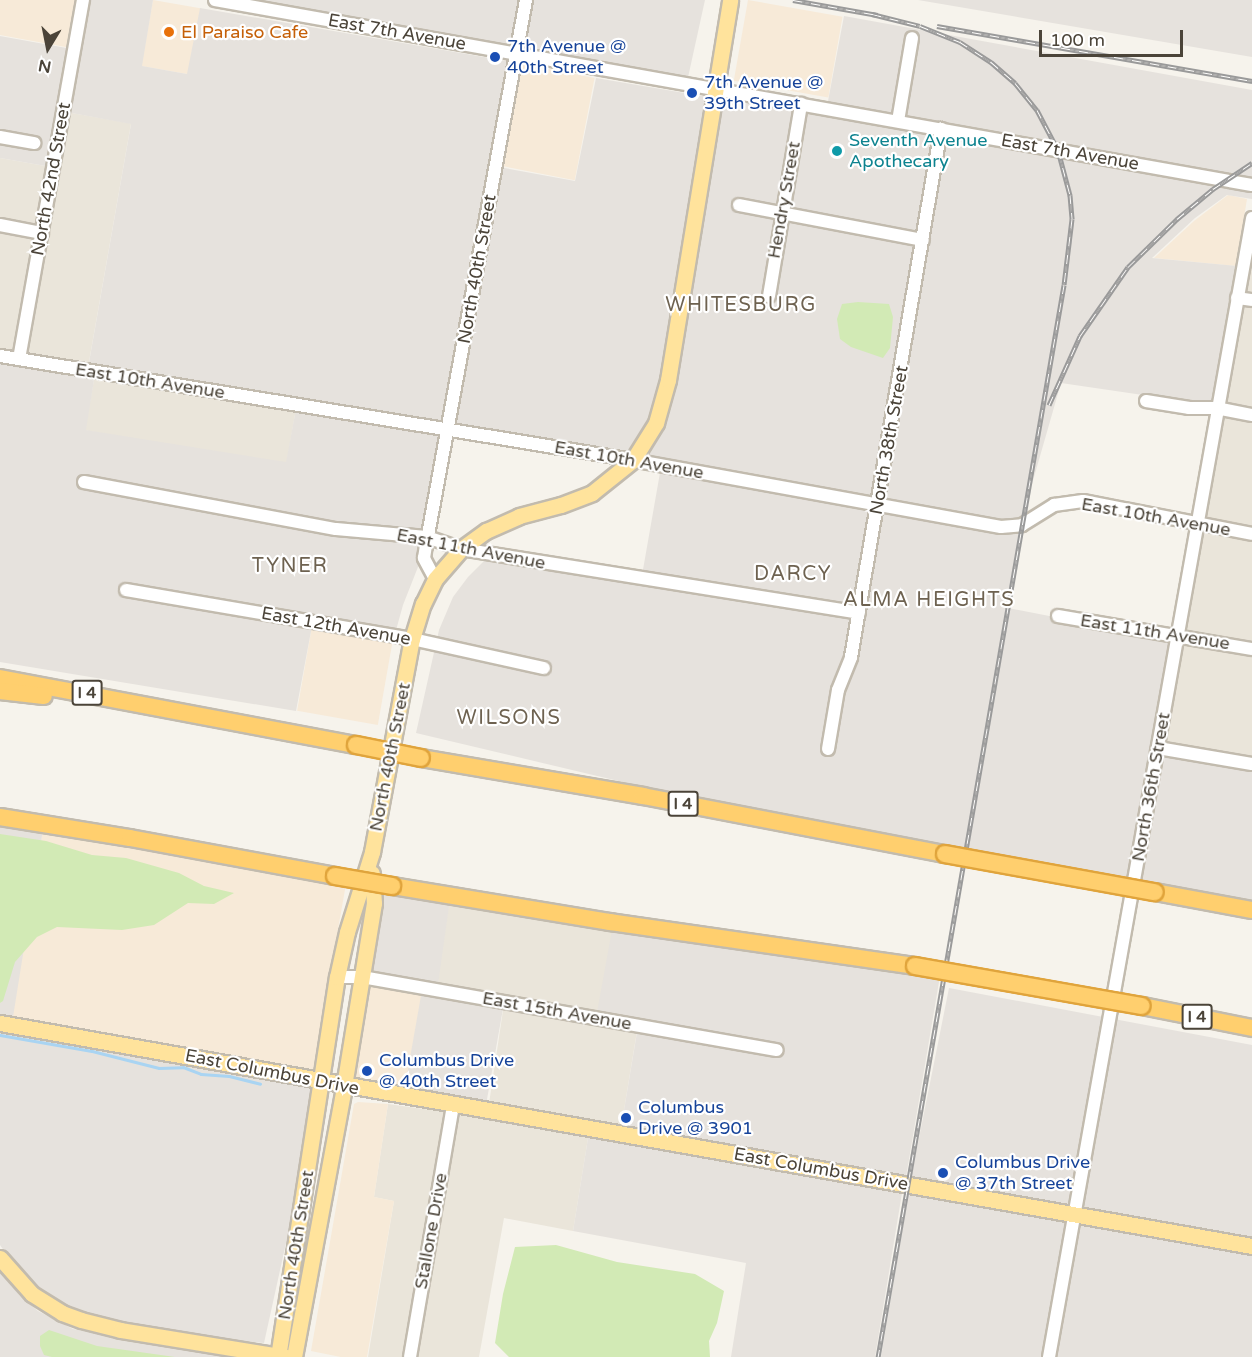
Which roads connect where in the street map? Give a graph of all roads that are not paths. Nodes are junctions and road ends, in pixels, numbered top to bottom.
1 (83, 0) edge
2 (215, 0) edge
3 (526, 0) edge
4 (730, 0) edge
5 (912, 38) dead end
6 (517, 53) junction
7 (716, 89) junction
8 (801, 104) junction
9 (898, 121) junction
10 (941, 129) junction
11 (0, 137) edge
12 (34, 143) dead end
13 (1252, 185) edge
14 (739, 204) dead end
15 (781, 212) junction
16 (1252, 218) edge
17 (0, 225) edge
18 (42, 232) junction
19 (923, 240) junction
20 (769, 296) dead end
21 (1237, 298) junction
22 (1252, 300) edge
23 (0, 356) edge
24 (20, 359) junction
25 (1146, 401) dead end
26 (1216, 408) junction
27 (1252, 416) edge
28 (448, 430) junction
29 (633, 460) junction
30 (84, 482) dead end
31 (878, 504) junction
32 (1198, 525) junction
33 (1252, 534) edge
34 (427, 537) junction
35 (461, 549) junction
36 (435, 579) junction
37 (126, 590) dead end
38 (859, 613) junction
39 (1058, 616) dead end
40 (1178, 634) junction
41 (412, 639) junction
42 (1252, 649) edge
43 (544, 669) dead end
44 (0, 678) edge
45 (0, 691) edge
46 (173, 710) junction
47 (1158, 748) junction
48 (828, 749) dead end
49 (1252, 764) edge
50 (0, 807) edge
51 (0, 818) edge
52 (130, 837) junction
53 (372, 852) junction
54 (1252, 910) edge
55 (362, 976) junction
56 (337, 977) junction
57 (1143, 1006) junction
58 (1252, 1020) edge
59 (0, 1023) edge
60 (1252, 1028) edge
61 (777, 1050) dead end
62 (322, 1080) junction
63 (344, 1086) junction
64 (453, 1105) junction
65 (1075, 1214) junction
66 (1252, 1246) edge
67 (0, 1258) edge
68 (229, 1347) junction
69 (242, 1357) edge
70 (281, 1357) edge
71 (294, 1357) edge
72 (410, 1357) edge
73 (1049, 1357) edge

1 - 18 street, North 42nd Street
2 - 6 street, East 7th Avenue
3 - 6 street, North 40th Street
4 - 7 main road, North 40th Street
5 - 9 street
6 - 7 street, East 7th Avenue
6 - 28 street, North 40th Street
7 - 8 street, East 7th Avenue
7 - 29 main road, North 40th Street
8 - 9 street, East 7th Avenue
8 - 15 street, Hendry Street
9 - 10 street, East 7th Avenue
10 - 13 street, East 7th Avenue
10 - 19 street, North 38th Street
11 - 12 street
14 - 15 street
15 - 19 street
15 - 20 street, Hendry Street
16 - 21 street, North 36th Street
17 - 18 street
18 - 24 street, North 42nd Street
19 - 31 street, North 38th Street
21 - 22 street
21 - 26 street, North 36th Street
23 - 24 street, East 10th Avenue
24 - 28 street, East 10th Avenue
25 - 26 street
26 - 27 street
26 - 32 street, North 36th Street
28 - 29 street, East 10th Avenue
28 - 34 street, North 40th Street
29 - 31 street, East 10th Avenue
29 - 35 main road, North 40th Street
30 - 34 street, East 11th Avenue
31 - 32 street, East 10th Avenue
31 - 38 street, North 38th Street
32 - 33 street, East 10th Avenue
32 - 40 street, North 36th Street
34 - 35 street, East 11th Avenue
34 - 36 street, North 40th Street
35 - 36 main road, North 40th Street
35 - 38 street, East 11th Avenue
36 - 41 main road, North 40th Street
37 - 41 street, East 12th Avenue
38 - 48 street, North 38th Street
39 - 40 street, East 11th Avenue
40 - 42 street, East 11th Avenue
40 - 47 street, North 36th Street
41 - 43 street, East 12th Avenue
41 - 53 main road, North 40th Street
44 - 46 highway, I 4
45 - 46 highway
46 - 54 highway, I 4, bridge
47 - 49 street
47 - 65 street, North 36th Street
50 - 52 highway
51 - 52 highway, I 4
52 - 57 highway, I 4, bridge
53 - 55 main road, North 40th Street
53 - 56 main road, North 40th Street
55 - 56 street, East 15th Avenue
55 - 61 street, East 15th Avenue
55 - 63 main road, North 40th Street
56 - 62 main road, North 40th Street
57 - 58 highway
57 - 60 highway, I 4
59 - 62 main road, East Columbus Drive
62 - 63 main road, East Columbus Drive
62 - 70 main road, North 40th Street
63 - 64 main road, East Columbus Drive
63 - 71 main road, North 40th Street
64 - 65 main road, East Columbus Drive
64 - 72 street, Stallone Drive
65 - 66 main road, East Columbus Drive
65 - 73 street, North 36th Street
67 - 68 main road
68 - 69 main road
68 - 70 main road

